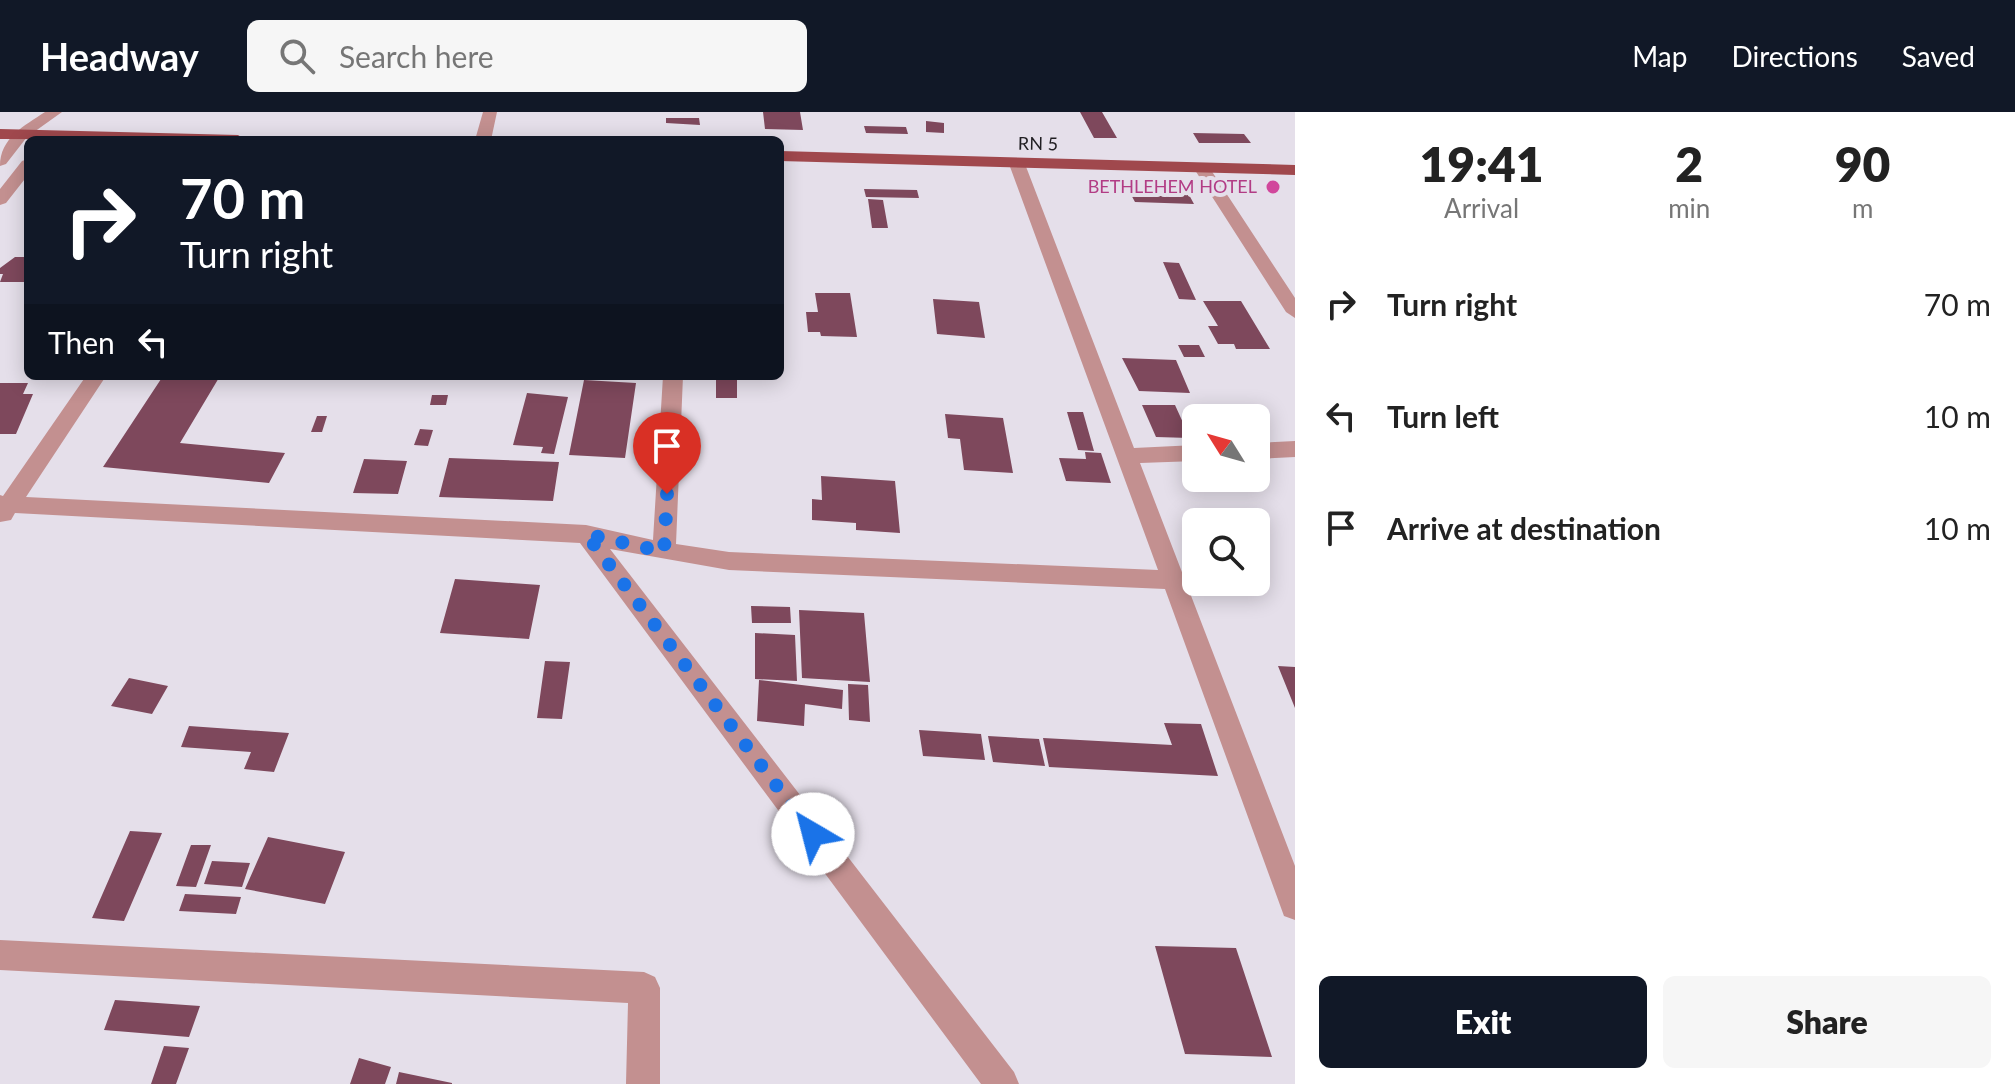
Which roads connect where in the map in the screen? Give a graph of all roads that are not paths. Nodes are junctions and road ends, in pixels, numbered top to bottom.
1 (55, 112) edge
2 (64, 112) edge
3 (490, 112) edge
4 (0, 134) edge
5 (22, 134) junction
6 (40, 136) edge
7 (50, 136) edge
8 (484, 136) edge
9 (784, 156) edge
10 (0, 161) edge
11 (1017, 164) junction
12 (1201, 167) junction
13 (24, 169) edge
14 (1295, 170) edge
15 (0, 200) edge
16 (1295, 312) edge
17 (93, 380) edge
18 (673, 380) edge
19 (1295, 449) edge
20 (1270, 450) edge
21 (1182, 454) edge
22 (1127, 456) junction
23 (3, 509) edge
24 (586, 534) junction
25 (664, 552) junction
26 (1171, 580) junction
27 (1295, 905) edge
28 (0, 955) edge
29 (643, 1084) edge
30 (1002, 1084) edge

1 - 5 street
2 - 7 street
3 - 8 street
4 - 5 main road
5 - 6 main road
5 - 10 street
9 - 11 main road, RN 5 / RN 5
11 - 12 main road, RN 5 / RN 5
11 - 22 street
12 - 14 main road, RN 5 / RN 5
12 - 16 street
13 - 15 street
17 - 23 street
18 - 25 street
19 - 20 street
21 - 22 street
22 - 26 street
23 - 24 street
24 - 25 street
24 - 30 street
25 - 26 street
26 - 27 street
28 - 29 street

